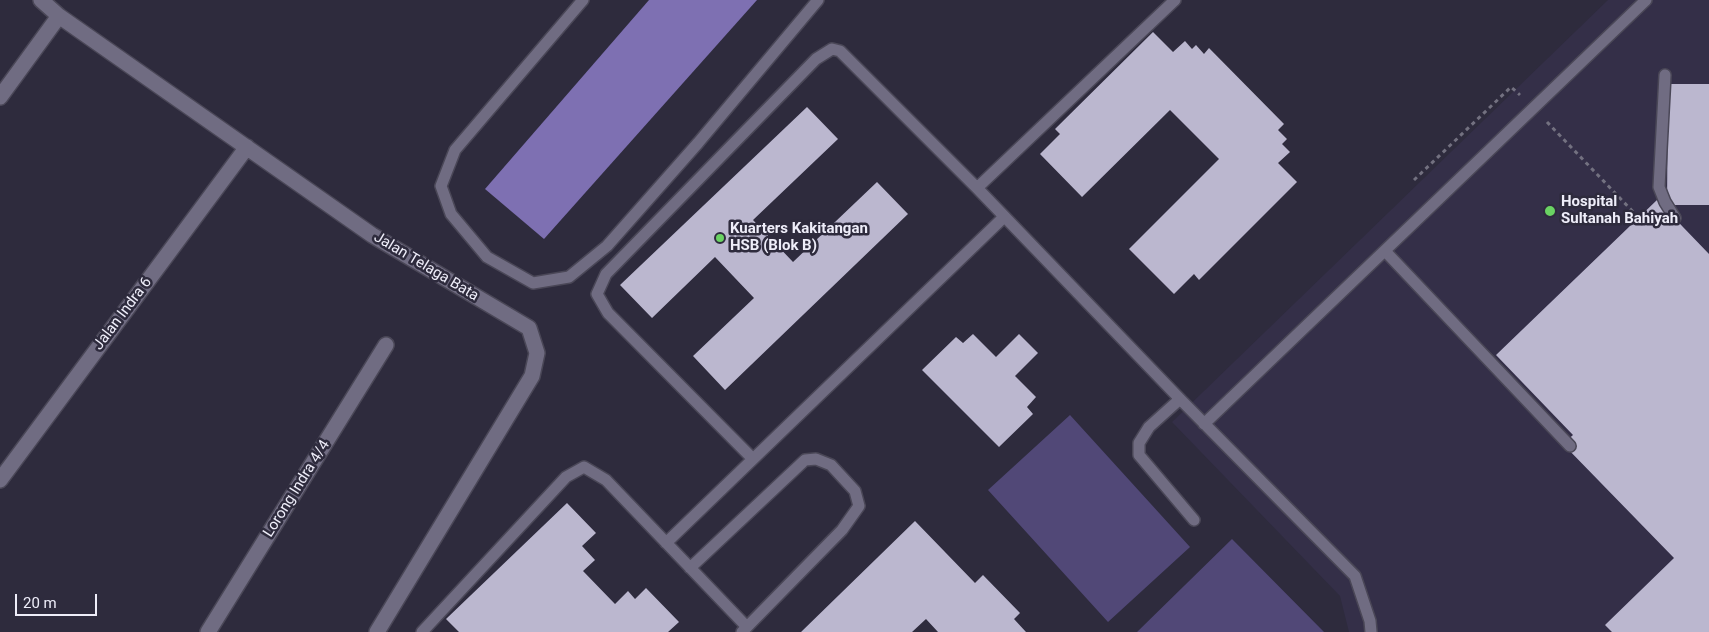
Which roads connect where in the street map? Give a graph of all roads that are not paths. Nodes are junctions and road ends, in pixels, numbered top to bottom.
1 (41, 0) edge
2 (583, 0) edge
3 (818, 0) edge
4 (1175, 0) edge
5 (1646, 0) edge
6 (59, 16) junction
7 (1665, 75) dead end
8 (0, 97) edge
9 (247, 147) junction
10 (977, 188) junction
11 (1004, 217) junction
12 (1675, 218) dead end
13 (1385, 251) junction
14 (386, 345) dead end
15 (1180, 399) junction
16 (1204, 424) junction
17 (1570, 446) dead end
18 (753, 459) junction
19 (0, 480) edge
20 (1194, 520) dead end
21 (666, 543) junction
22 (690, 568) junction
23 (745, 630) edge
24 (208, 632) edge
25 (377, 632) edge
26 (422, 632) edge
27 (1371, 632) edge

1 - 6 street, Jalan Telaga Bata
2 - 3 lane
4 - 10 lane
5 - 13 lane
6 - 8 street
6 - 9 street, Jalan Telaga Bata
7 - 12 lane
9 - 19 street, Jalan Indra 6
9 - 25 street, Jalan Telaga Bata
10 - 11 lane
10 - 18 lane
11 - 15 lane
11 - 18 lane
13 - 16 lane
13 - 17 lane
14 - 24 street, Lorong Indra 4/4
15 - 16 lane
15 - 20 lane
16 - 27 lane
18 - 21 lane
21 - 22 lane
21 - 26 lane
22 - 23 lane
22 - 23 lane

